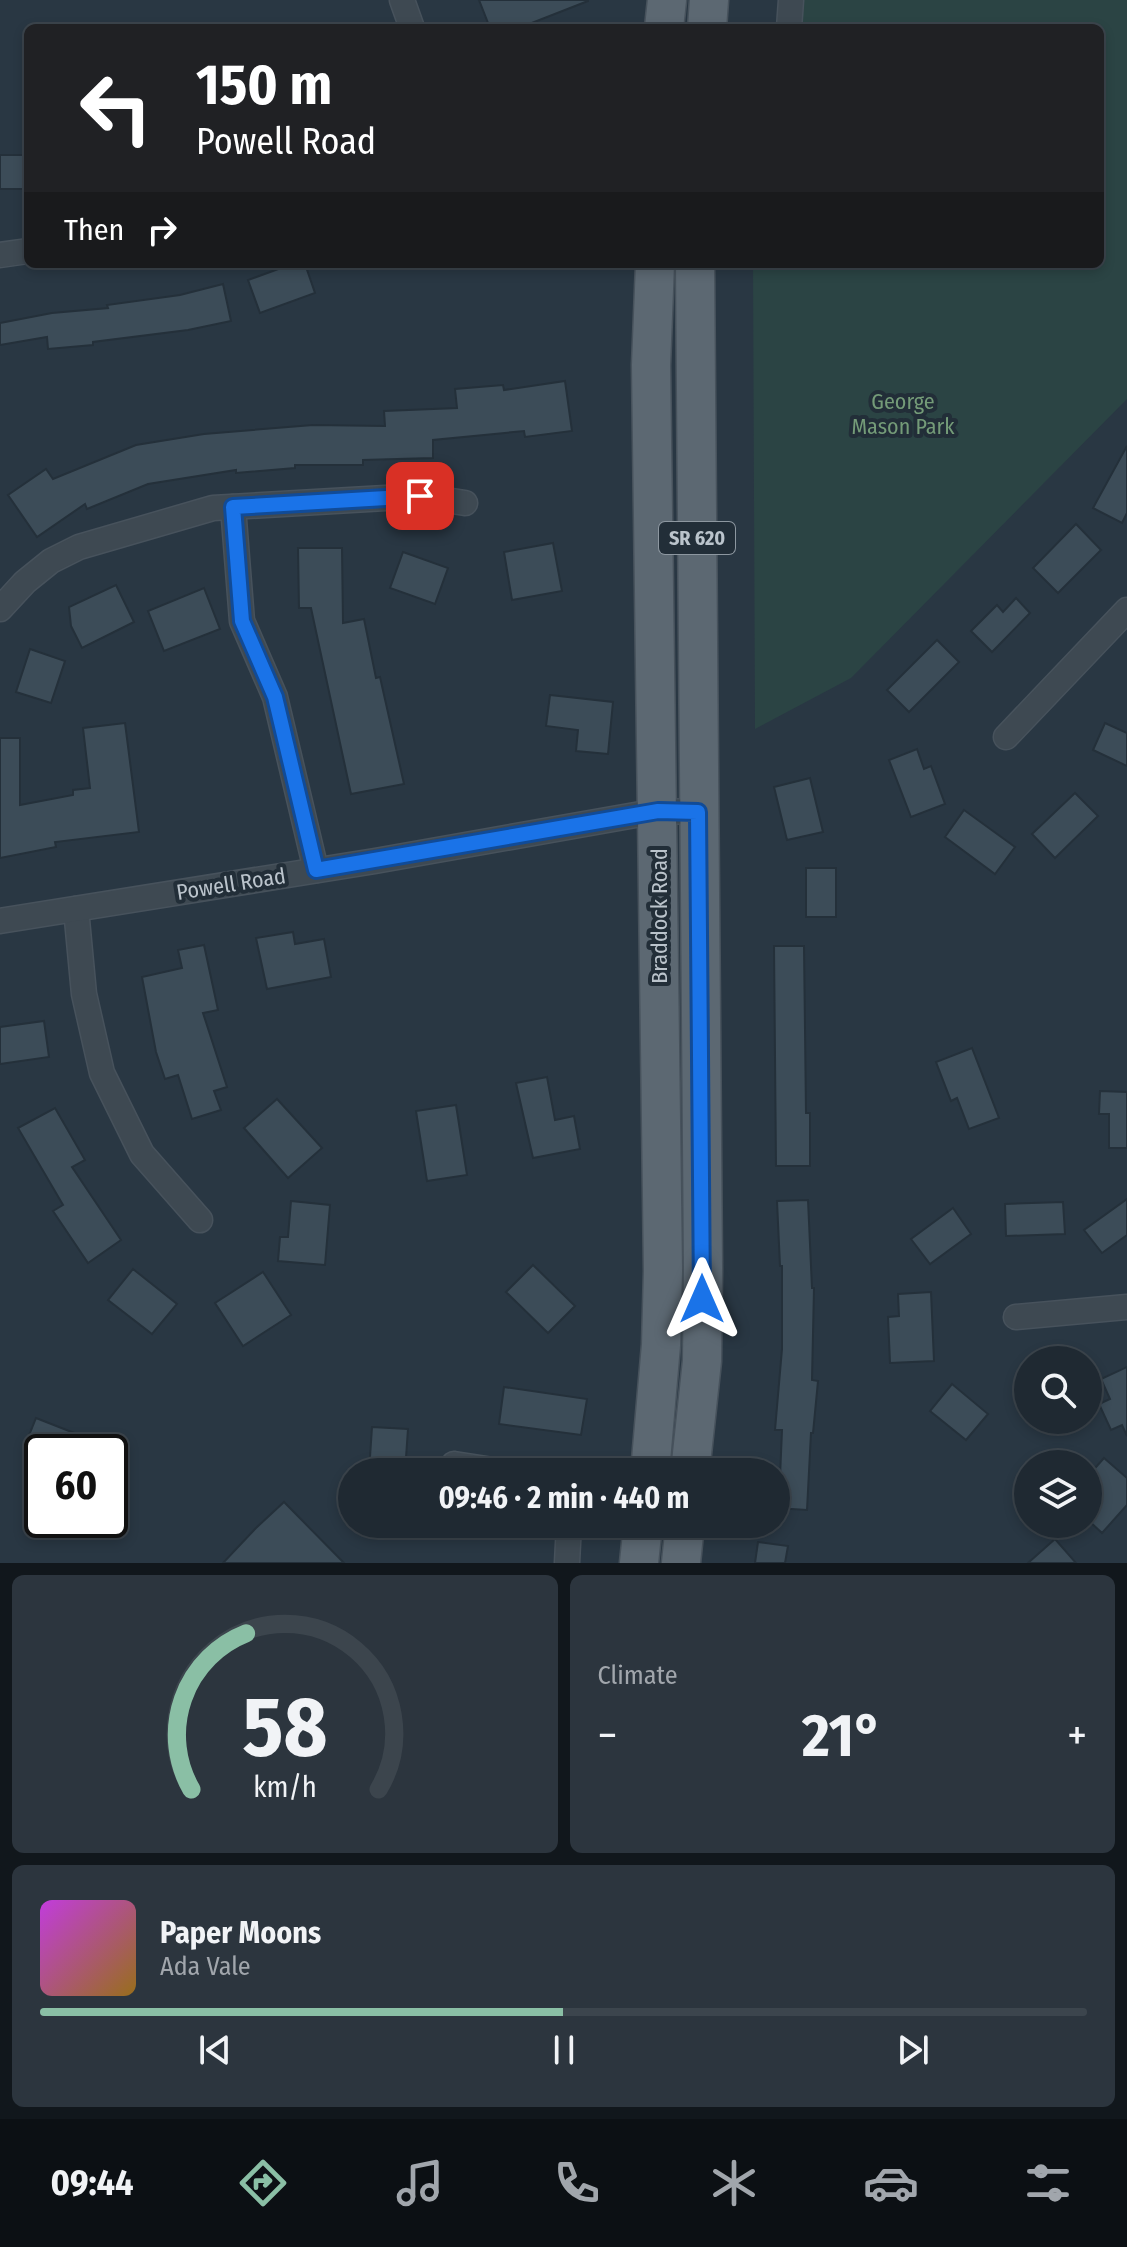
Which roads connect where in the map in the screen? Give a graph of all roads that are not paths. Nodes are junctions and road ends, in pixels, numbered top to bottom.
1 (402, 0) edge
2 (667, 0) edge
3 (709, 0) edge
4 (791, 0) edge
5 (411, 24) edge
6 (664, 24) edge
7 (707, 24) edge
8 (789, 24) edge
9 (24, 252) edge
10 (0, 255) edge
11 (655, 268) edge
12 (695, 268) edge
13 (465, 503) dead end
14 (233, 507) junction
15 (0, 609) edge
16 (1123, 622) edge
17 (1006, 737) dead end
18 (658, 811) junction
19 (698, 812) junction
20 (316, 870) junction
21 (76, 909) junction
22 (0, 921) edge
23 (200, 1220) dead end
24 (1127, 1307) edge
25 (1016, 1317) dead end
26 (651, 1458) edge
27 (691, 1458) edge
28 (568, 1538) edge
29 (642, 1538) edge
30 (684, 1538) edge
31 (567, 1563) edge
32 (639, 1563) edge
33 (681, 1563) edge

1 - 5 street
2 - 6 main road
3 - 7 main road
4 - 8 street
9 - 10 street
11 - 18 main road, Braddock Road / SR 620
12 - 19 main road, Braddock Road / SR 620
13 - 14 street
14 - 15 street
14 - 20 street
16 - 17 street
18 - 19 street, Powell Road
18 - 20 street, Powell Road
18 - 26 main road, Braddock Road / SR 620
19 - 27 main road, Braddock Road / SR 620
20 - 21 street, Powell Road
21 - 22 street, Powell Road
21 - 23 street
24 - 25 street
28 - 31 street
29 - 32 main road
30 - 33 main road

